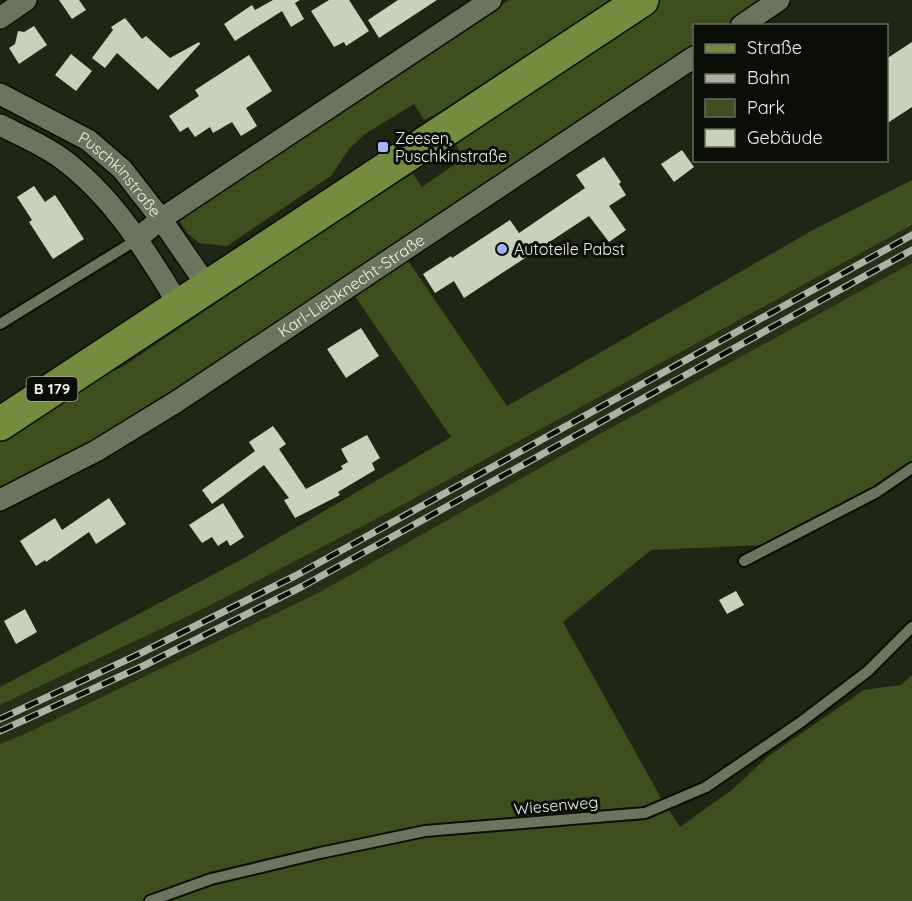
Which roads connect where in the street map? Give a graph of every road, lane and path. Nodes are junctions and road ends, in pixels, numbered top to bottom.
1 (26, 0) edge
2 (491, 0) edge
3 (642, 0) edge
4 (779, 0) edge
5 (0, 18) edge
6 (744, 24) edge
7 (693, 58) edge
8 (0, 94) edge
9 (0, 125) edge
10 (161, 219) junction
11 (138, 238) junction
12 (208, 287) junction
13 (179, 304) junction
14 (0, 324) edge
15 (0, 424) edge
16 (912, 468) edge
17 (0, 500) edge
18 (744, 561) dead end
19 (912, 627) edge
20 (150, 901) edge

1 - 5 street
2 - 10 street
3 - 12 main road, B 179
4 - 6 street
7 - 17 street, Karl-Liebknecht-Straße
8 - 10 street, Puschkinstraße
9 - 11 street, Puschkinstraße
10 - 11 street
10 - 12 street, Puschkinstraße
11 - 13 street, Puschkinstraße
11 - 14 lane
12 - 13 main road, B 179
13 - 15 main road, B 179
16 - 18 lane
19 - 20 lane, Wiesenweg

